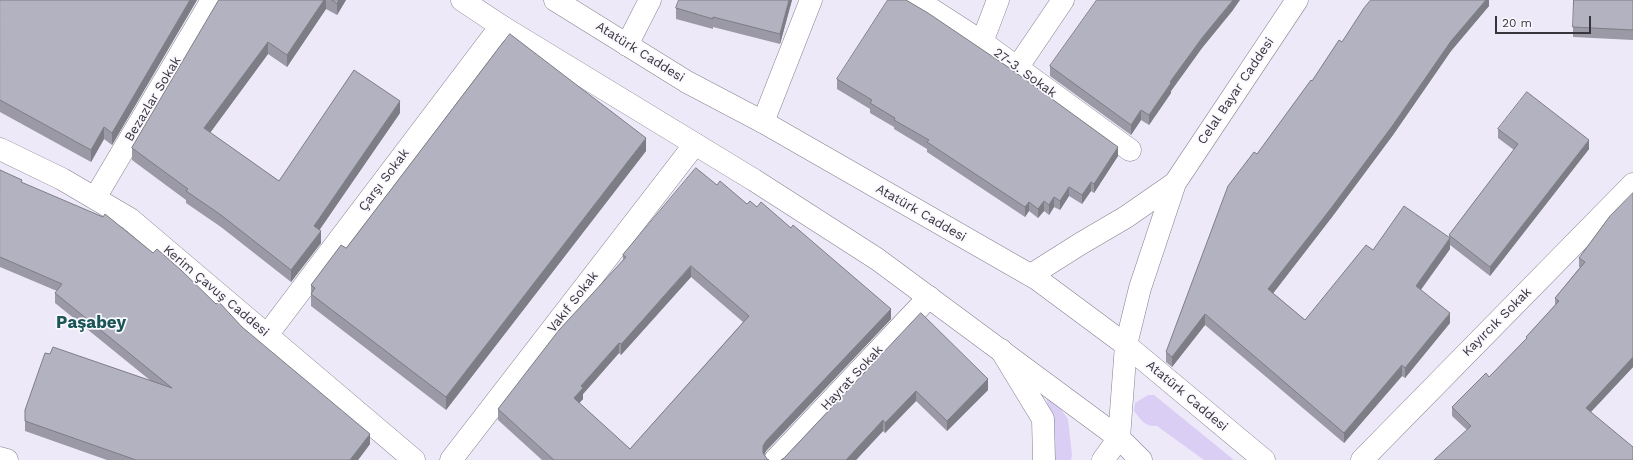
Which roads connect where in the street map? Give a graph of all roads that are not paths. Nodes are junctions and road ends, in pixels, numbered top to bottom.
1 (212, 0) edge
2 (462, 0) edge
3 (555, 0) edge
4 (650, 0) edge
5 (811, 0) edge
6 (917, 0) edge
7 (998, 0) edge
8 (1063, 0) edge
9 (1298, 0) edge
10 (501, 26) junction
11 (982, 42) junction
12 (627, 45) junction
13 (1017, 68) junction
14 (763, 122) junction
15 (695, 144) junction
16 (0, 149) edge
17 (1130, 150) dead end
18 (1175, 182) junction
19 (1633, 184) edge
20 (95, 198) junction
21 (1031, 275) junction
22 (929, 297) junction
23 (267, 335) junction
24 (1126, 345) junction
25 (1000, 349) junction
26 (1118, 438) junction
27 (0, 458) edge
28 (7, 460) edge
29 (414, 460) edge
30 (451, 460) edge
31 (774, 460) edge
32 (1044, 460) edge
33 (1103, 460) edge
34 (1141, 460) edge
35 (1264, 460) edge
36 (1362, 460) edge

1 - 20 street, Bezazlar Sokak
2 - 10 street
3 - 12 street, Atatürk Caddesi
4 - 12 street
5 - 14 street
6 - 11 street, 27-3. Sokak
7 - 11 street
8 - 13 street
9 - 18 street, Celal Bayar Caddesi
10 - 15 street
10 - 23 street, Çarşı Sokak
11 - 13 street, 27-3. Sokak
12 - 14 street, Atatürk Caddesi
13 - 17 street, 27-3. Sokak
14 - 21 street, Atatürk Caddesi
15 - 22 street
15 - 30 street, Vakıf Sokak
16 - 20 street, Kerim Çavuş Caddesi
18 - 21 street
18 - 24 street
19 - 36 street, Kayırcık Sokak
20 - 23 street, Kerim Çavuş Caddesi
21 - 24 street, Atatürk Caddesi
22 - 25 street
22 - 31 street, Hayrat Sokak
23 - 29 street, Kerim Çavuş Caddesi
24 - 26 street
24 - 35 street, Atatürk Caddesi
25 - 26 street
25 - 32 street
26 - 33 street
26 - 34 street
27 - 28 street

